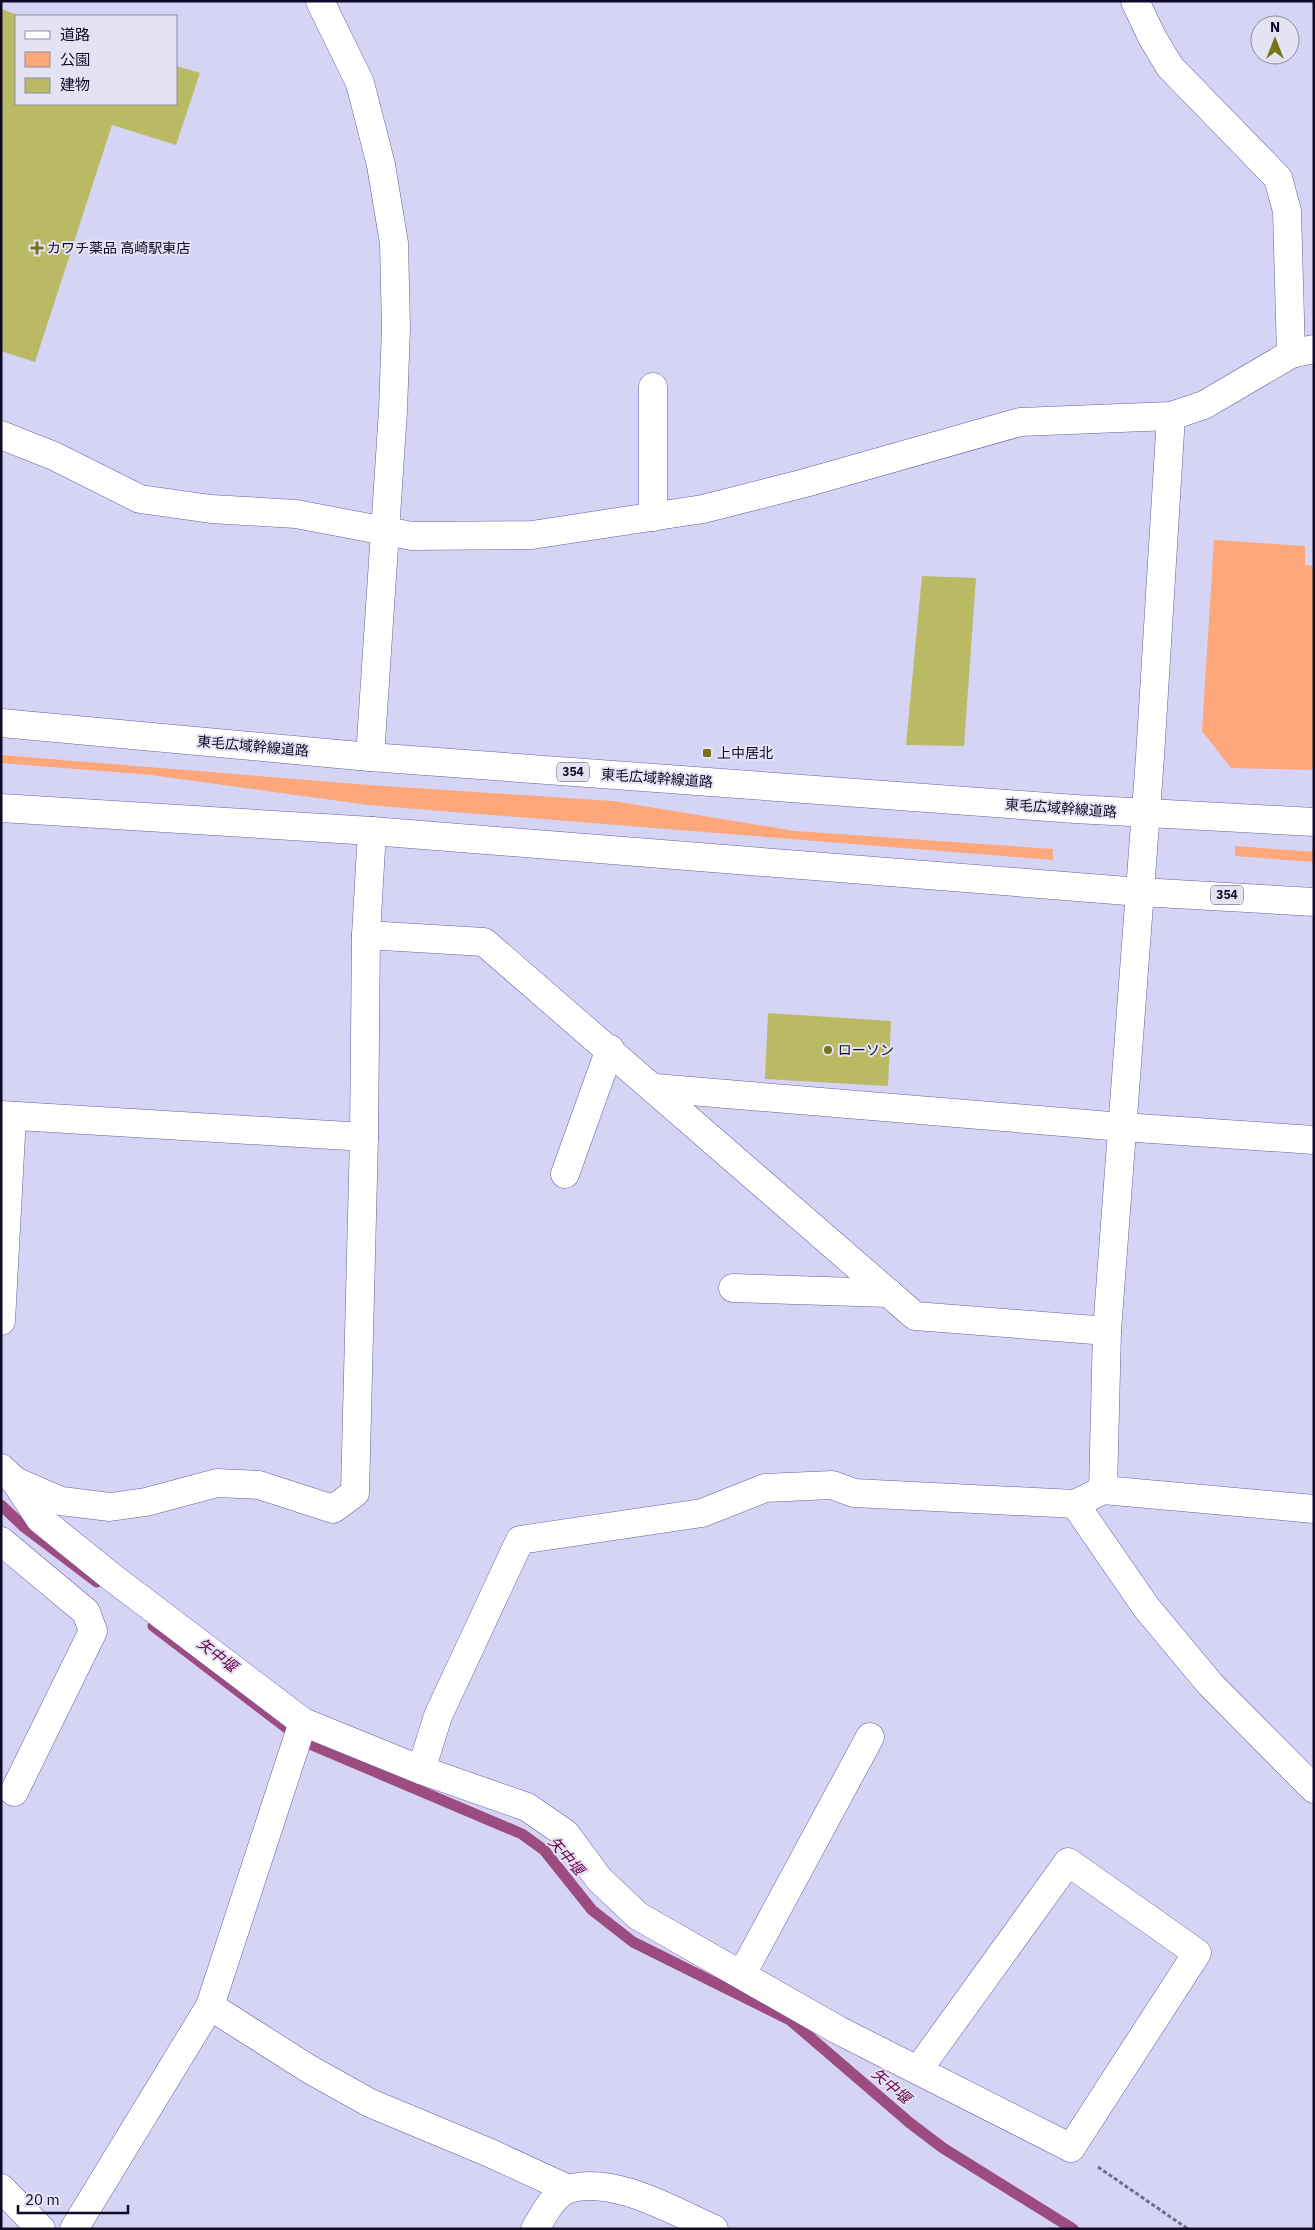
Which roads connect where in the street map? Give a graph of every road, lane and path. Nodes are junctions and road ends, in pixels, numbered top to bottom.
1 (320, 1) edge
2 (1135, 1) edge
3 (1302, 352) edge
4 (653, 387) dead end
5 (1171, 416) junction
6 (1, 435) edge
7 (653, 517) junction
8 (387, 532) junction
9 (1, 723) edge
10 (370, 757) junction
11 (1, 808) edge
12 (1146, 814) junction
13 (1314, 822) edge
14 (372, 832) junction
15 (1140, 892) junction
16 (1314, 902) edge
17 (366, 935) junction
18 (610, 1049) junction
19 (655, 1088) junction
20 (7, 1116) edge
21 (1122, 1127) junction
22 (364, 1137) junction
23 (1314, 1140) edge
24 (565, 1174) dead end
25 (733, 1288) dead end
26 (889, 1293) junction
27 (1, 1321) edge
28 (1107, 1331) junction
29 (8, 1475) edge
30 (1103, 1490) junction
31 (1075, 1504) junction
32 (1314, 1509) edge
33 (1, 1541) edge
34 (302, 1724) junction
35 (870, 1737) dead end
36 (422, 1770) junction
37 (1314, 1789) edge
38 (14, 1792) dead end
39 (742, 1974) junction
40 (210, 2006) junction
41 (918, 2070) junction
42 (1071, 2148) junction
43 (1, 2188) edge
44 (568, 2189) junction
45 (41, 2229) edge
46 (74, 2229) edge
47 (535, 2229) edge
48 (714, 2229) edge
49 (1188, 2229) edge

1 - 8 main road
2 - 3 main road
3 - 5 main road
4 - 7 main road
5 - 7 main road
5 - 12 main road
6 - 8 main road
7 - 8 main road
8 - 10 main road
9 - 10 main road, 東毛広域幹線道路 / 354
10 - 12 main road, 東毛広域幹線道路 / 354
11 - 14 main road, 354
12 - 13 main road, 東毛広域幹線道路 / 354
12 - 15 main road
14 - 15 main road, 354
14 - 17 main road
15 - 16 main road, 354
15 - 21 main road
17 - 18 main road
17 - 22 main road
18 - 19 main road
18 - 24 main road
19 - 21 main road
19 - 26 main road
20 - 22 main road
20 - 27 main road
21 - 23 main road
21 - 28 main road
22 - 29 main road
25 - 26 main road
26 - 28 main road
28 - 30 main road
29 - 34 main road
30 - 31 main road
30 - 32 main road
31 - 36 main road
31 - 37 main road
33 - 38 main road
34 - 36 main road
34 - 40 main road
35 - 39 main road
36 - 39 main road
39 - 41 main road
40 - 44 main road
40 - 46 main road
41 - 42 main road
41 - 42 main road
42 - 49 path
43 - 45 main road
44 - 47 main road
44 - 48 main road

